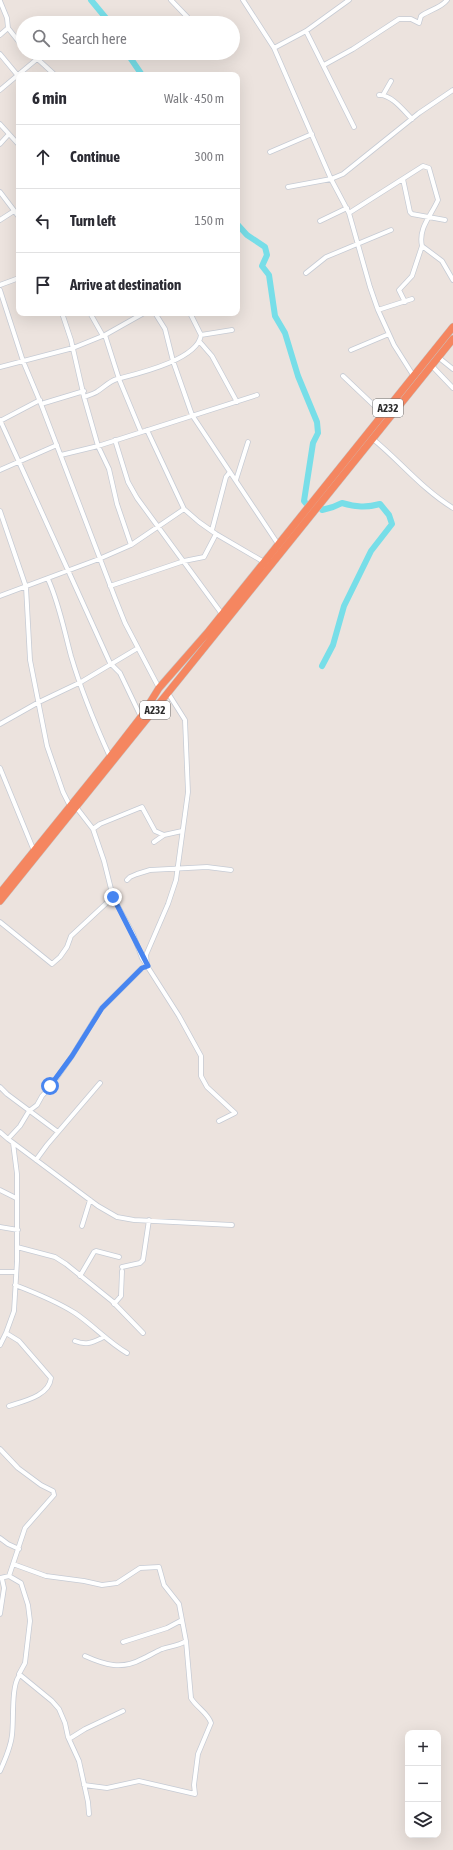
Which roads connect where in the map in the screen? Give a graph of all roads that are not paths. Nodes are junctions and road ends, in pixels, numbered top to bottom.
1 (171, 0) edge
2 (243, 0) edge
3 (349, 0) edge
4 (447, 0) edge
5 (0, 2) edge
6 (186, 16) edge
7 (8, 28) junction
8 (306, 31) junction
9 (0, 35) edge
10 (16, 38) edge
11 (274, 48) junction
12 (0, 54) edge
13 (36, 60) edge
14 (38, 60) edge
15 (324, 65) junction
16 (22, 72) edge
17 (52, 72) edge
18 (16, 74) edge
19 (16, 78) edge
20 (391, 81) dead end
21 (0, 90) edge
22 (453, 90) edge
23 (412, 119) junction
24 (0, 124) edge
25 (354, 127) dead end
26 (10, 134) junction
27 (312, 134) junction
28 (16, 141) edge
29 (0, 144) edge
30 (270, 152) dead end
31 (331, 179) junction
32 (403, 179) junction
33 (288, 187) dead end
34 (0, 192) edge
35 (347, 208) junction
36 (14, 211) junction
37 (349, 213) junction
38 (16, 214) edge
39 (428, 217) junction
40 (0, 220) edge
41 (445, 220) dead end
42 (320, 221) dead end
43 (391, 230) dead end
44 (358, 243) junction
45 (422, 246) junction
46 (306, 273) dead end
47 (16, 279) edge
48 (453, 280) edge
49 (0, 285) edge
50 (0, 290) edge
51 (412, 299) dead end
52 (405, 302) junction
53 (378, 310) junction
54 (63, 316) edge
55 (92, 316) edge
56 (139, 316) edge
57 (157, 316) edge
58 (192, 316) edge
59 (453, 327) edge
60 (232, 330) dead end
61 (389, 334) junction
62 (104, 335) junction
63 (201, 335) junction
64 (453, 339) edge
65 (199, 341) junction
66 (73, 348) junction
67 (351, 350) dead end
68 (438, 357) junction
69 (23, 361) junction
70 (173, 361) junction
71 (432, 366) junction
72 (0, 367) edge
73 (453, 369) edge
74 (413, 375) junction
75 (343, 376) dead end
76 (119, 379) junction
77 (453, 388) edge
78 (84, 391) junction
79 (258, 395) dead end
80 (84, 397) junction
81 (41, 402) junction
82 (237, 402) junction
83 (397, 403) junction
84 (383, 414) junction
85 (192, 415) junction
86 (0, 421) edge
87 (147, 430) junction
88 (141, 432) junction
89 (373, 439) junction
90 (115, 440) junction
91 (248, 442) dead end
92 (57, 446) junction
93 (98, 446) junction
94 (61, 455) junction
95 (18, 461) junction
96 (0, 470) edge
97 (230, 472) junction
98 (236, 480) junction
99 (453, 508) edge
100 (184, 509) junction
101 (0, 511) edge
102 (157, 526) junction
103 (212, 530) junction
104 (216, 534) junction
105 (278, 544) junction
106 (131, 545) junction
107 (99, 559) junction
108 (184, 561) junction
109 (264, 562) junction
110 (68, 570) junction
111 (48, 579) junction
112 (110, 586) junction
113 (26, 587) junction
114 (0, 596) edge
115 (222, 614) junction
116 (211, 635) junction
117 (138, 648) junction
118 (110, 663) junction
119 (81, 682) junction
120 (159, 688) junction
121 (168, 693) junction
122 (38, 702) junction
123 (141, 717) junction
124 (0, 724) edge
125 (110, 757) junction
126 (0, 768) edge
127 (82, 796) junction
128 (73, 807) junction
129 (92, 829) junction
130 (182, 831) junction
131 (164, 835) junction
132 (154, 842) dead end
133 (34, 851) junction
134 (177, 869) junction
135 (231, 870) dead end
136 (127, 880) dead end
137 (0, 893) edge
138 (113, 897) junction
139 (0, 901) edge
140 (0, 922) edge
141 (144, 956) junction
142 (148, 966) junction
143 (100, 1083) dead end
144 (0, 1087) edge
145 (29, 1111) junction
146 (219, 1121) dead end
147 (0, 1132) edge
148 (58, 1132) junction
149 (8, 1139) junction
150 (14, 1143) junction
151 (36, 1160) junction
152 (0, 1190) edge
153 (16, 1198) junction
154 (90, 1200) junction
155 (149, 1220) junction
156 (232, 1225) dead end
157 (82, 1226) dead end
158 (0, 1227) edge
159 (18, 1230) junction
160 (17, 1247) junction
161 (119, 1257) dead end
162 (0, 1272) edge
163 (16, 1272) junction
164 (80, 1276) junction
165 (15, 1285) junction
166 (114, 1304) junction
167 (6, 1333) junction
168 (143, 1333) dead end
169 (104, 1337) junction
170 (76, 1341) dead end
171 (0, 1345) edge
172 (127, 1353) dead end
173 (9, 1406) dead end
174 (0, 1449) edge
175 (0, 1538) edge
176 (19, 1548) junction
177 (13, 1564) junction
178 (9, 1576) junction
179 (1, 1579) edge
180 (0, 1614) edge
181 (182, 1620) junction
182 (186, 1640) junction
183 (122, 1642) dead end
184 (85, 1656) dead end
185 (19, 1676) junction
186 (123, 1711) dead end
187 (69, 1739) junction
188 (0, 1771) edge
189 (84, 1785) junction
190 (89, 1814) dead end

1 - 6 street
2 - 11 street
3 - 8 street
4 - 15 street
5 - 7 street
7 - 9 street
7 - 10 street
8 - 11 street
8 - 15 street
11 - 27 street
12 - 18 street
13 - 16 street
14 - 17 street
15 - 25 street
19 - 21 street
20 - 23 street
22 - 23 street
23 - 31 street
24 - 26 street
26 - 28 street
26 - 29 street
27 - 30 street
27 - 31 street
31 - 33 street
31 - 35 street
32 - 37 street
32 - 39 street
32 - 39 street
34 - 36 street
35 - 37 street
35 - 42 street
36 - 38 street
36 - 40 street
37 - 44 street
39 - 41 street
39 - 45 street
43 - 44 street
44 - 46 street
44 - 53 street
45 - 48 street
45 - 52 street
47 - 49 street
50 - 69 street
51 - 52 street
52 - 53 street
53 - 61 street
54 - 66 street
55 - 62 street
56 - 62 street
57 - 70 street
58 - 63 street
59 - 74 highway, A232
60 - 63 street
61 - 67 street
61 - 74 street
62 - 66 street
62 - 76 street
63 - 65 street
64 - 68 highway, A232
65 - 70 street
65 - 82 street
66 - 69 street
66 - 78 street
68 - 71 highway, A232
68 - 73 street
69 - 72 street
69 - 81 street
70 - 76 street
70 - 85 street
71 - 77 street
71 - 83 highway, A232
74 - 83 highway, A232
75 - 84 street
76 - 80 street
76 - 88 street
78 - 80 street
78 - 81 street
79 - 82 street
80 - 93 street
81 - 86 street
81 - 92 street
82 - 85 street
83 - 84 highway, A232
83 - 89 highway, A232
84 - 105 highway, A232
85 - 87 street
85 - 97 street
86 - 95 street
87 - 88 street
87 - 100 street
88 - 90 street
89 - 99 street
89 - 116 highway, A232
90 - 93 street
90 - 102 street
91 - 98 street
92 - 94 street
92 - 95 street
93 - 94 street
93 - 106 street
94 - 107 street
95 - 96 street
95 - 110 street
97 - 98 street
97 - 103 street
98 - 105 street
100 - 102 street
100 - 103 street
101 - 113 street
102 - 106 street
102 - 108 street
103 - 104 street
104 - 108 street
104 - 109 street
105 - 109 highway, A232
106 - 107 street
107 - 110 street
107 - 112 street
108 - 112 street
108 - 115 street
109 - 115 highway, A232
110 - 111 street
110 - 118 street
111 - 113 street
111 - 119 street
112 - 117 street
113 - 114 street
113 - 122 street
115 - 116 highway, A232
116 - 120 highway, A232
116 - 121 highway, A232
117 - 118 street
117 - 120 street
118 - 119 street
118 - 123 street
119 - 122 street
119 - 125 street
120 - 123 highway, A232
121 - 127 highway, A232
121 - 130 street
122 - 124 street
122 - 128 street
123 - 125 highway, A232
125 - 127 highway, A232
126 - 133 street
127 - 128 highway, A232
128 - 129 street
128 - 133 highway, A232
128 - 139 highway, A232
129 - 131 street
129 - 138 street
130 - 131 street
130 - 134 street
131 - 132 street
133 - 137 highway, A232
134 - 135 street
134 - 136 street
134 - 141 street
138 - 140 street
138 - 141 street
141 - 142 street
142 - 145 street
142 - 146 street
143 - 148 street
144 - 145 street
145 - 148 street
145 - 149 street
147 - 149 street
148 - 151 street
149 - 150 street
150 - 151 street
150 - 153 street
151 - 154 street
152 - 153 street
153 - 159 street
154 - 155 street
154 - 157 street
155 - 156 street
155 - 166 street
158 - 159 street
159 - 160 street
160 - 163 street
160 - 164 street
161 - 164 street
162 - 163 street
163 - 165 street
164 - 166 street
165 - 167 street
165 - 169 street
166 - 168 street
167 - 171 street
167 - 173 street
169 - 170 street
169 - 172 street
174 - 176 street
175 - 176 street
176 - 177 street
177 - 178 street
177 - 181 street
178 - 179 street
178 - 185 street
179 - 180 street
181 - 182 street
181 - 183 street
182 - 184 street
182 - 189 street
185 - 187 street
185 - 188 street
186 - 187 street
187 - 189 street
189 - 190 street

